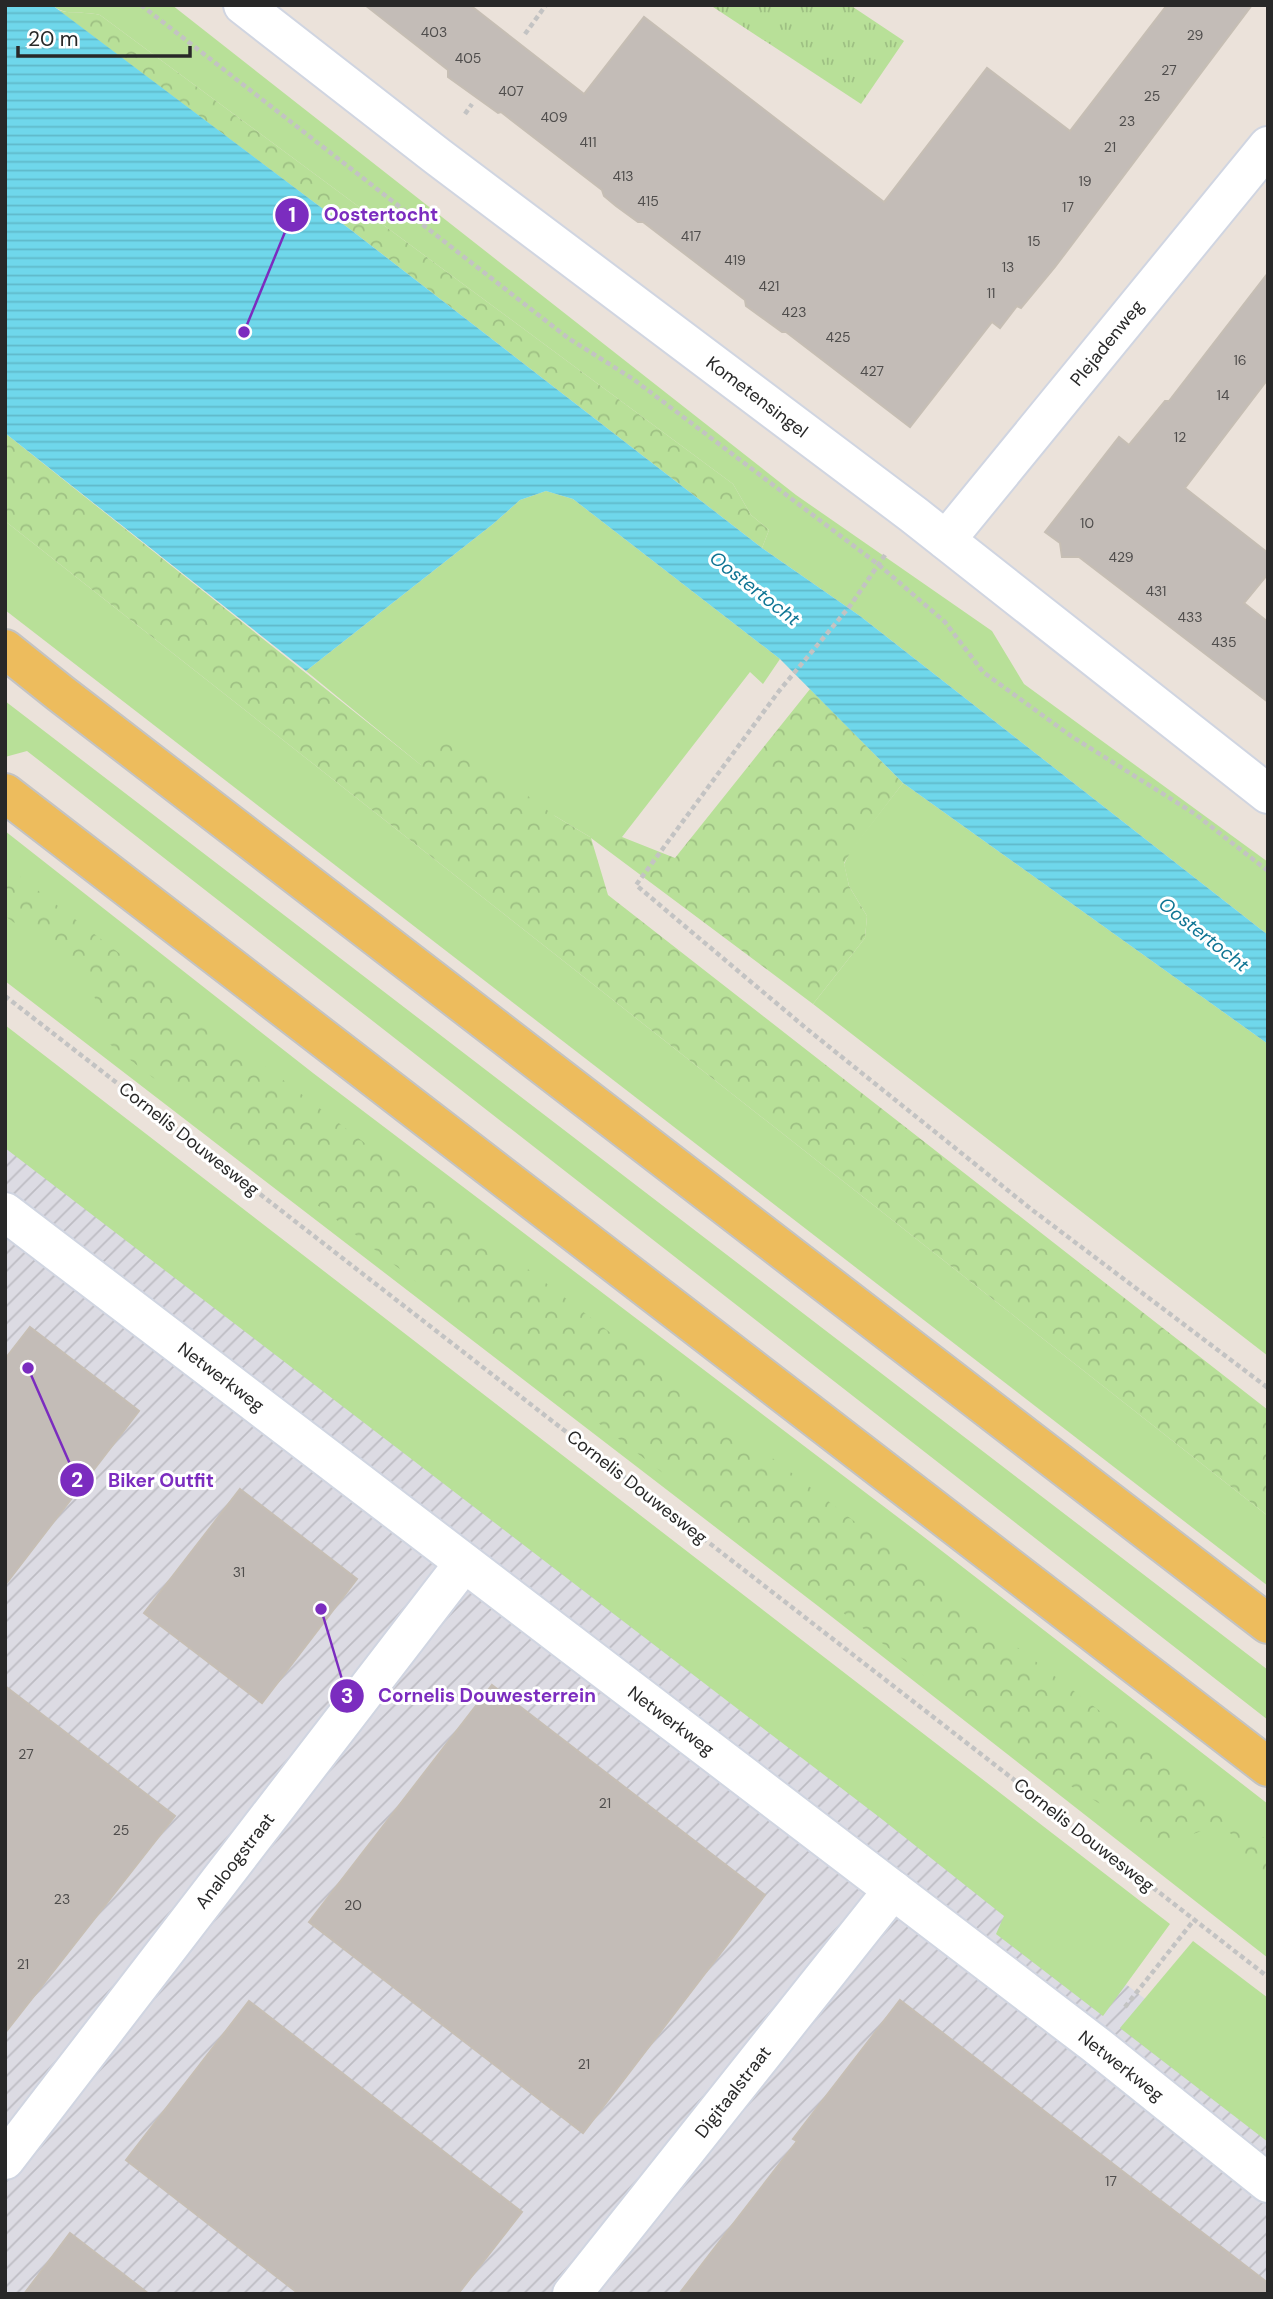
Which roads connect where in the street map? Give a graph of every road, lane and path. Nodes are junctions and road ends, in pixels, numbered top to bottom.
1 (141, 5) edge
2 (243, 5) edge
3 (546, 5) edge
4 (525, 34) dead end
5 (1268, 146) edge
6 (914, 515) junction
7 (946, 540) junction
8 (879, 565) junction
9 (5, 649) edge
10 (5, 793) edge
11 (1268, 794) edge
12 (1268, 871) edge
13 (5, 996) edge
14 (5, 1212) edge
15 (1268, 1388) edge
16 (464, 1563) junction
17 (1268, 1624) edge
18 (1268, 1767) edge
19 (893, 1890) junction
20 (1194, 1920) junction
21 (1268, 1978) edge
22 (1096, 2045) junction
23 (5, 2160) edge
24 (1268, 2183) edge
25 (572, 2294) edge

1 - 8 path
2 - 6 street, Kometensingel
3 - 4 path
5 - 7 street, Plejadenweg
6 - 7 street, Kometensingel
6 - 8 path
7 - 11 street, Kometensingel
8 - 12 path
8 - 15 path
9 - 17 main road
10 - 18 main road
13 - 20 path, Cornelis Douwesweg
14 - 16 street, Netwerkweg
16 - 19 street, Netwerkweg
16 - 23 street, Analoogstraat
19 - 22 street, Netwerkweg
19 - 25 street, Digitaalstraat
20 - 21 path, Cornelis Douwesweg
20 - 22 path
22 - 24 street, Netwerkweg

